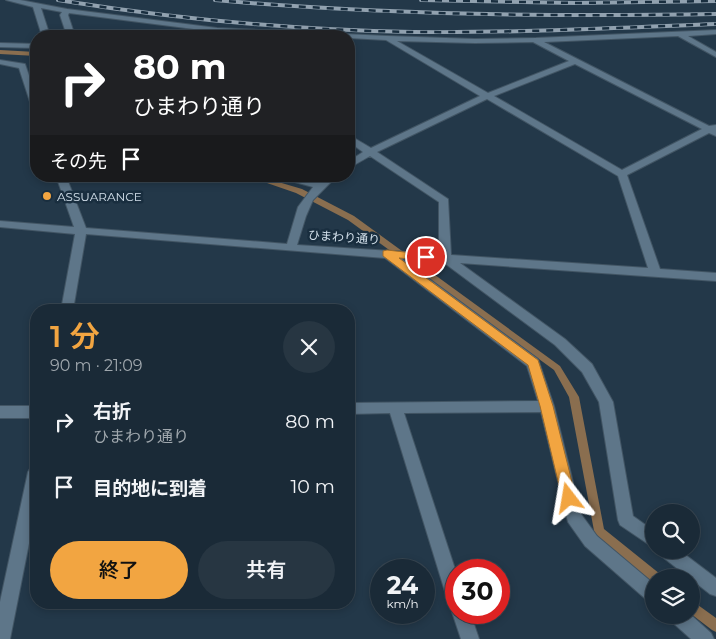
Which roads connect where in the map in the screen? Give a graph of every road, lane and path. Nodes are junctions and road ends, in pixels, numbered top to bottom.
1 (9, 0) edge
2 (36, 5) junction
3 (67, 11) junction
4 (44, 30) edge
5 (69, 30) edge
6 (217, 30) edge
7 (716, 32) edge
8 (678, 33) junction
9 (355, 36) edge
10 (387, 38) junction
11 (536, 40) junction
12 (0, 45) edge
13 (30, 46) edge
14 (716, 55) edge
15 (576, 61) junction
16 (0, 62) edge
17 (30, 90) edge
18 (487, 96) junction
19 (713, 130) edge
20 (355, 143) edge
21 (368, 153) junction
22 (355, 161) edge
23 (622, 174) junction
24 (63, 182) edge
25 (305, 182) edge
26 (323, 182) edge
27 (318, 185) junction
28 (0, 224) edge
29 (81, 230) junction
30 (291, 248) junction
31 (387, 254) junction
32 (446, 258) junction
33 (655, 273) junction
34 (716, 277) edge
35 (68, 304) edge
36 (547, 406) junction
37 (395, 407) junction
38 (355, 408) edge
39 (0, 412) edge
40 (30, 412) edge
41 (30, 499) edge
42 (645, 534) edge
43 (678, 559) edge
44 (445, 564) edge
45 (645, 587) edge
46 (716, 588) edge
47 (3, 618) edge
48 (465, 624) edge
49 (688, 624) edge
50 (1, 639) edge
51 (470, 639) edge
52 (705, 639) edge

1 - 2 street
2 - 3 street
2 - 4 street
3 - 5 street
3 - 6 street
7 - 8 street
8 - 11 street
8 - 14 street
9 - 10 street
10 - 11 street
10 - 18 street
11 - 15 street
12 - 13 street
15 - 18 street
15 - 19 street
16 - 17 street
18 - 21 street
18 - 23 street
19 - 23 street
20 - 21 street
21 - 22 street
21 - 32 street
23 - 33 street
24 - 29 street
25 - 27 street
26 - 27 street
27 - 30 street
28 - 29 street, ひまわり通り
29 - 30 street, ひまわり通り
29 - 35 street
30 - 31 street, ひまわり通り
31 - 32 street, ひまわり通り
31 - 36 street
32 - 33 street, ひまわり通り
32 - 42 street
33 - 34 street, ひまわり通り
36 - 37 street
36 - 45 street
37 - 38 street
37 - 44 street
39 - 40 street
41 - 47 street
43 - 46 street
47 - 50 street
48 - 51 street
49 - 52 street

